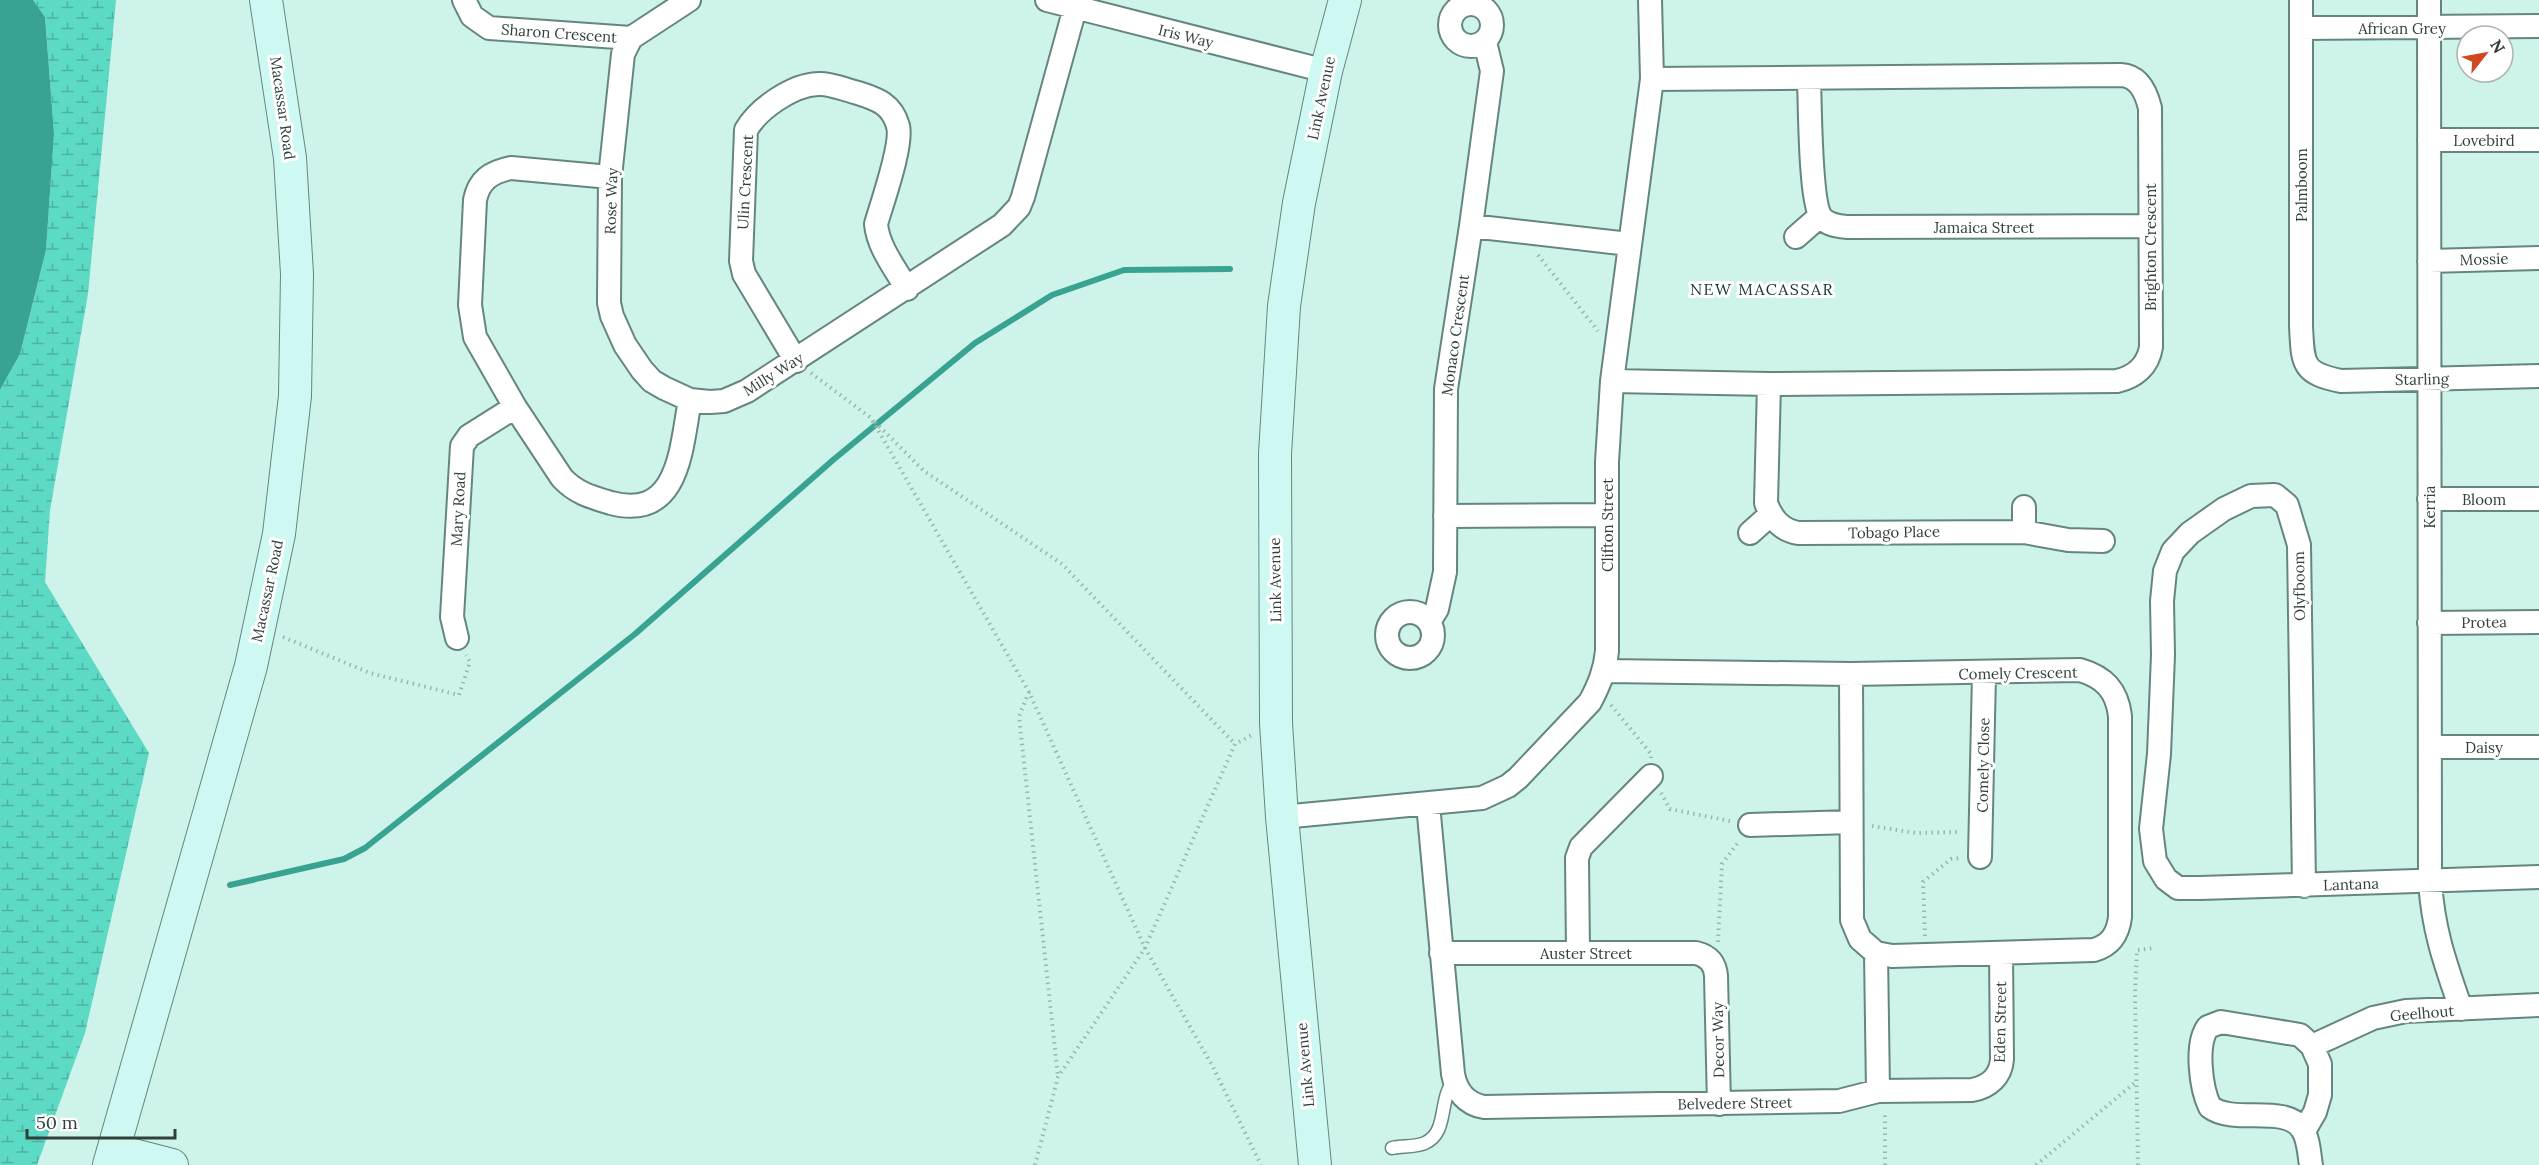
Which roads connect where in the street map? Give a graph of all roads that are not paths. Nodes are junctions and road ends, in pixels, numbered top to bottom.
1 (266, 0) edge
2 (464, 0) edge
3 (689, 0) edge
4 (1047, 0) edge
5 (1345, 0) edge
6 (1650, 0) edge
7 (2301, 0) edge
8 (2429, 0) edge
9 (1075, 8) junction
10 (2539, 26) edge
11 (2301, 28) junction
12 (2429, 29) junction
13 (632, 38) junction
14 (1485, 42) dead end
15 (1326, 71) junction
16 (1652, 79) junction
17 (1809, 79) junction
18 (2429, 140) junction
19 (2539, 140) edge
20 (610, 177) junction
21 (1820, 216) junction
22 (1471, 226) junction
23 (2150, 226) junction
24 (1796, 237) dead end
25 (1629, 244) junction
26 (2539, 258) edge
27 (2429, 261) junction
28 (907, 289) junction
29 (796, 361) junction
30 (2309, 369) joint
31 (2539, 376) edge
32 (2429, 379) junction
33 (1612, 381) junction
34 (1769, 384) junction
35 (690, 400) junction
36 (515, 407) junction
37 (2429, 499) junction
38 (2539, 499) edge
39 (2024, 507) dead end
40 (1770, 514) junction
41 (1607, 515) junction
42 (1445, 516) junction
43 (2024, 532) junction
44 (1750, 533) dead end
45 (2103, 541) dead end
46 (1429, 622) dead end
47 (2539, 622) edge
48 (2429, 623) junction
49 (457, 638) road end
50 (1851, 674) junction
51 (1984, 674) junction
52 (1601, 680) junction
53 (2430, 747) junction
54 (2539, 747) edge
55 (1651, 776) road end
56 (1428, 804) junction
57 (1282, 817) junction
58 (1851, 822) junction
59 (1750, 825) road end
60 (1980, 857) dead end
61 (2539, 876) edge
62 (2166, 879) joint
63 (2430, 881) junction
64 (2304, 886) junction
65 (1441, 953) junction
66 (1578, 953) junction
67 (1876, 953) junction
68 (2001, 953) junction
69 (1716, 973) joint
70 (2539, 1005) edge
71 (2461, 1009) junction
72 (2312, 1046) junction
73 (1454, 1081) junction
74 (1882, 1091) junction
75 (1719, 1104) junction
76 (2304, 1131) junction
77 (1392, 1148) dead end
78 (111, 1158) edge
79 (172, 1165) edge
80 (1315, 1165) edge
81 (2311, 1165) edge

1 - 78 street, Macassar Road
2 - 13 street, Sharon Crescent
3 - 13 street
4 - 9 street, Iris Way
5 - 15 street, Link Avenue
6 - 16 street, Clifton Street
7 - 11 street, Palmboom
8 - 12 street, Kerria
9 - 15 street, Iris Way
9 - 28 street, Milly Way
10 - 12 street, African Grey
11 - 12 street, African Grey
11 - 30 street, Palmboom
12 - 18 street, Kerria
13 - 20 street, Rose Way
14 - 22 street, Monaco Crescent
15 - 57 street, Link Avenue
16 - 17 street, Brighton Crescent
16 - 25 street, Clifton Street
17 - 21 street
17 - 23 street, Brighton Crescent
18 - 19 street, Lovebird
18 - 27 street, Kerria
20 - 35 street, Rose Way
20 - 36 street
21 - 23 street, Jamaica Street
21 - 24 street
22 - 25 street
22 - 42 street, Monaco Crescent
23 - 34 street, Brighton Crescent
25 - 33 street, Clifton Street
26 - 27 street, Mossie
27 - 32 street, Kerria
28 - 29 street, Milly Way
28 - 29 street, Ulin Crescent
29 - 35 street, Milly Way
30 - 32 street, Starling
31 - 32 street, Starling
32 - 37 street, Kerria
33 - 34 street, Brighton Crescent
33 - 41 street, Clifton Street
34 - 40 street
35 - 36 street
36 - 49 street, Mary Road
37 - 38 street, Bloom
37 - 48 street, Kerria
39 - 43 street
40 - 43 street, Tobago Place
40 - 44 street
41 - 42 street
41 - 52 street, Clifton Street
42 - 46 street, Monaco Crescent
43 - 45 street, Tobago Place
47 - 48 street, Protea
48 - 53 street, Kerria
50 - 51 street, Comely Crescent
50 - 52 street, Comely Crescent
50 - 58 street
51 - 60 street, Comely Close
51 - 68 street, Comely Crescent
52 - 56 street
53 - 54 street, Daisy
53 - 63 street, Kerria
55 - 66 street
56 - 57 street
56 - 65 street
57 - 80 street, Link Avenue
58 - 59 street
58 - 67 street
61 - 63 street, Lantana
62 - 64 street, Lantana
62 - 64 street, Olyfboom
63 - 64 street, Lantana
63 - 71 street, Kerria
65 - 66 street, Auster Street
65 - 73 street
66 - 69 street, Auster Street
67 - 68 street, Comely Crescent
67 - 74 street
68 - 74 street, Eden Street
69 - 75 street, Decor Way
70 - 71 street, Geelhout
71 - 72 street, Geelhout
72 - 76 street
72 - 76 street
73 - 75 street, Belvedere Street
73 - 77 lane
74 - 75 street, Belvedere Street
76 - 81 street
78 - 79 street

